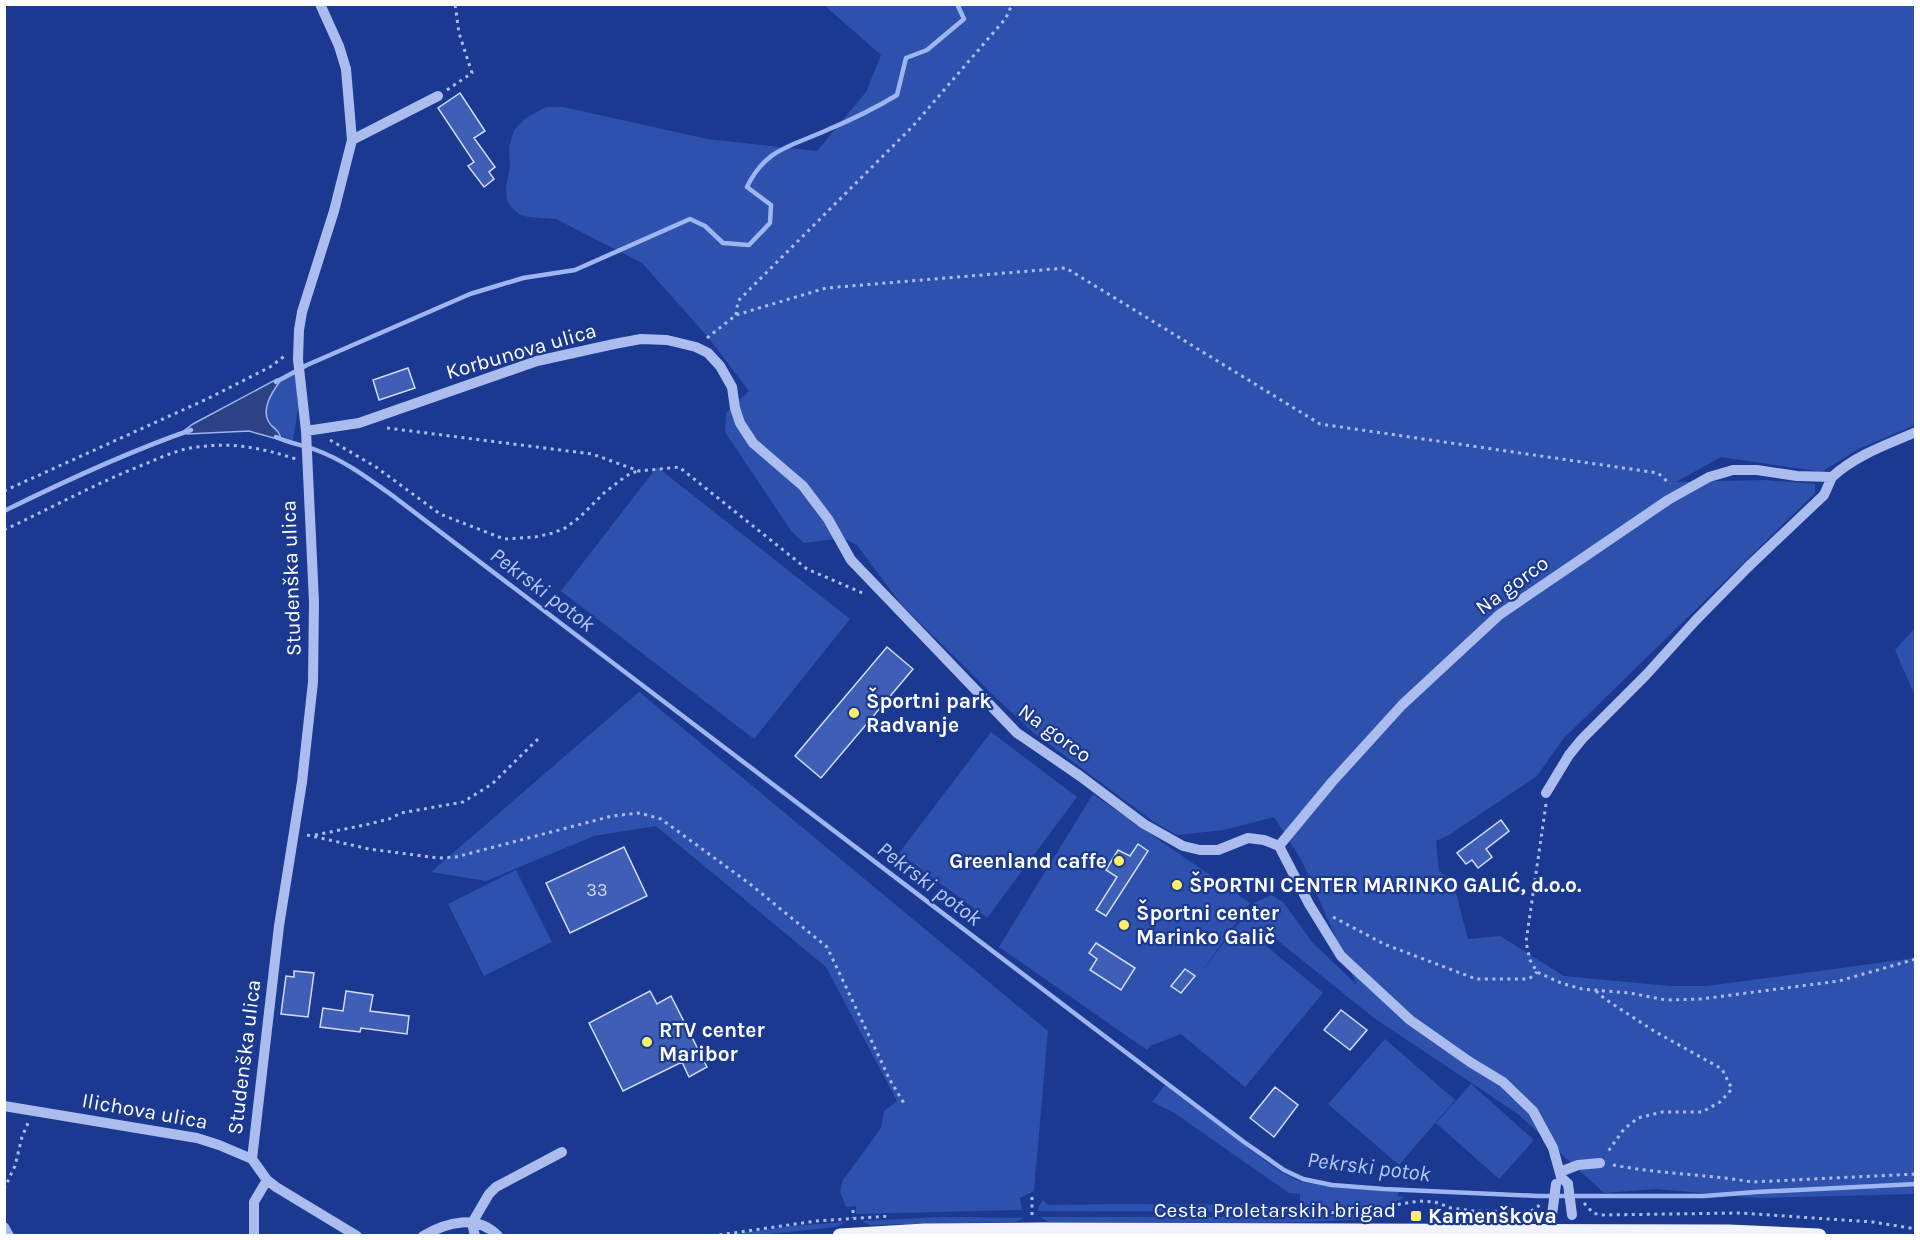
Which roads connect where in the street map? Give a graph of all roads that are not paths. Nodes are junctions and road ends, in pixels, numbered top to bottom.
1 (320, 4) edge
2 (438, 96) road end
3 (352, 140) junction
4 (1916, 432) edge
5 (310, 433) junction
6 (1832, 477) junction
7 (851, 560) joint
8 (1546, 793) road end
9 (1279, 846) junction
10 (4, 1106) edge
11 (562, 1152) dead end
12 (252, 1159) junction
13 (1600, 1163) road end
14 (1561, 1179) junction
15 (267, 1180) junction
16 (472, 1223) junction
17 (4, 1227) edge
18 (1550, 1232) junction
19 (1575, 1234) edge
20 (9, 1236) edge
21 (254, 1236) edge
22 (357, 1236) edge
23 (423, 1236) edge
24 (475, 1236) edge
25 (498, 1236) edge
26 (840, 1236) edge
27 (1819, 1236) edge

1 - 3 street, Studenška ulica
2 - 3 street
3 - 5 street, Studenška ulica
4 - 6 street
5 - 7 street, Korbunova ulica
5 - 12 street, Studenška ulica
6 - 8 street
6 - 9 street, Na gorco
7 - 9 street, Na gorco
9 - 14 street
10 - 12 street, Ilichova ulica
11 - 16 street
12 - 15 street, Ilichova ulica
13 - 14 street
14 - 18 street, bridge
14 - 19 street, bridge
15 - 21 street
15 - 22 street, Ilichova ulica
16 - 23 street
16 - 24 street
16 - 25 street
17 - 20 street
18 - 19 main road, Cesta Proletarskih brigad
18 - 26 main road, Cesta Proletarskih brigad
19 - 27 main road, Cesta Proletarskih brigad

